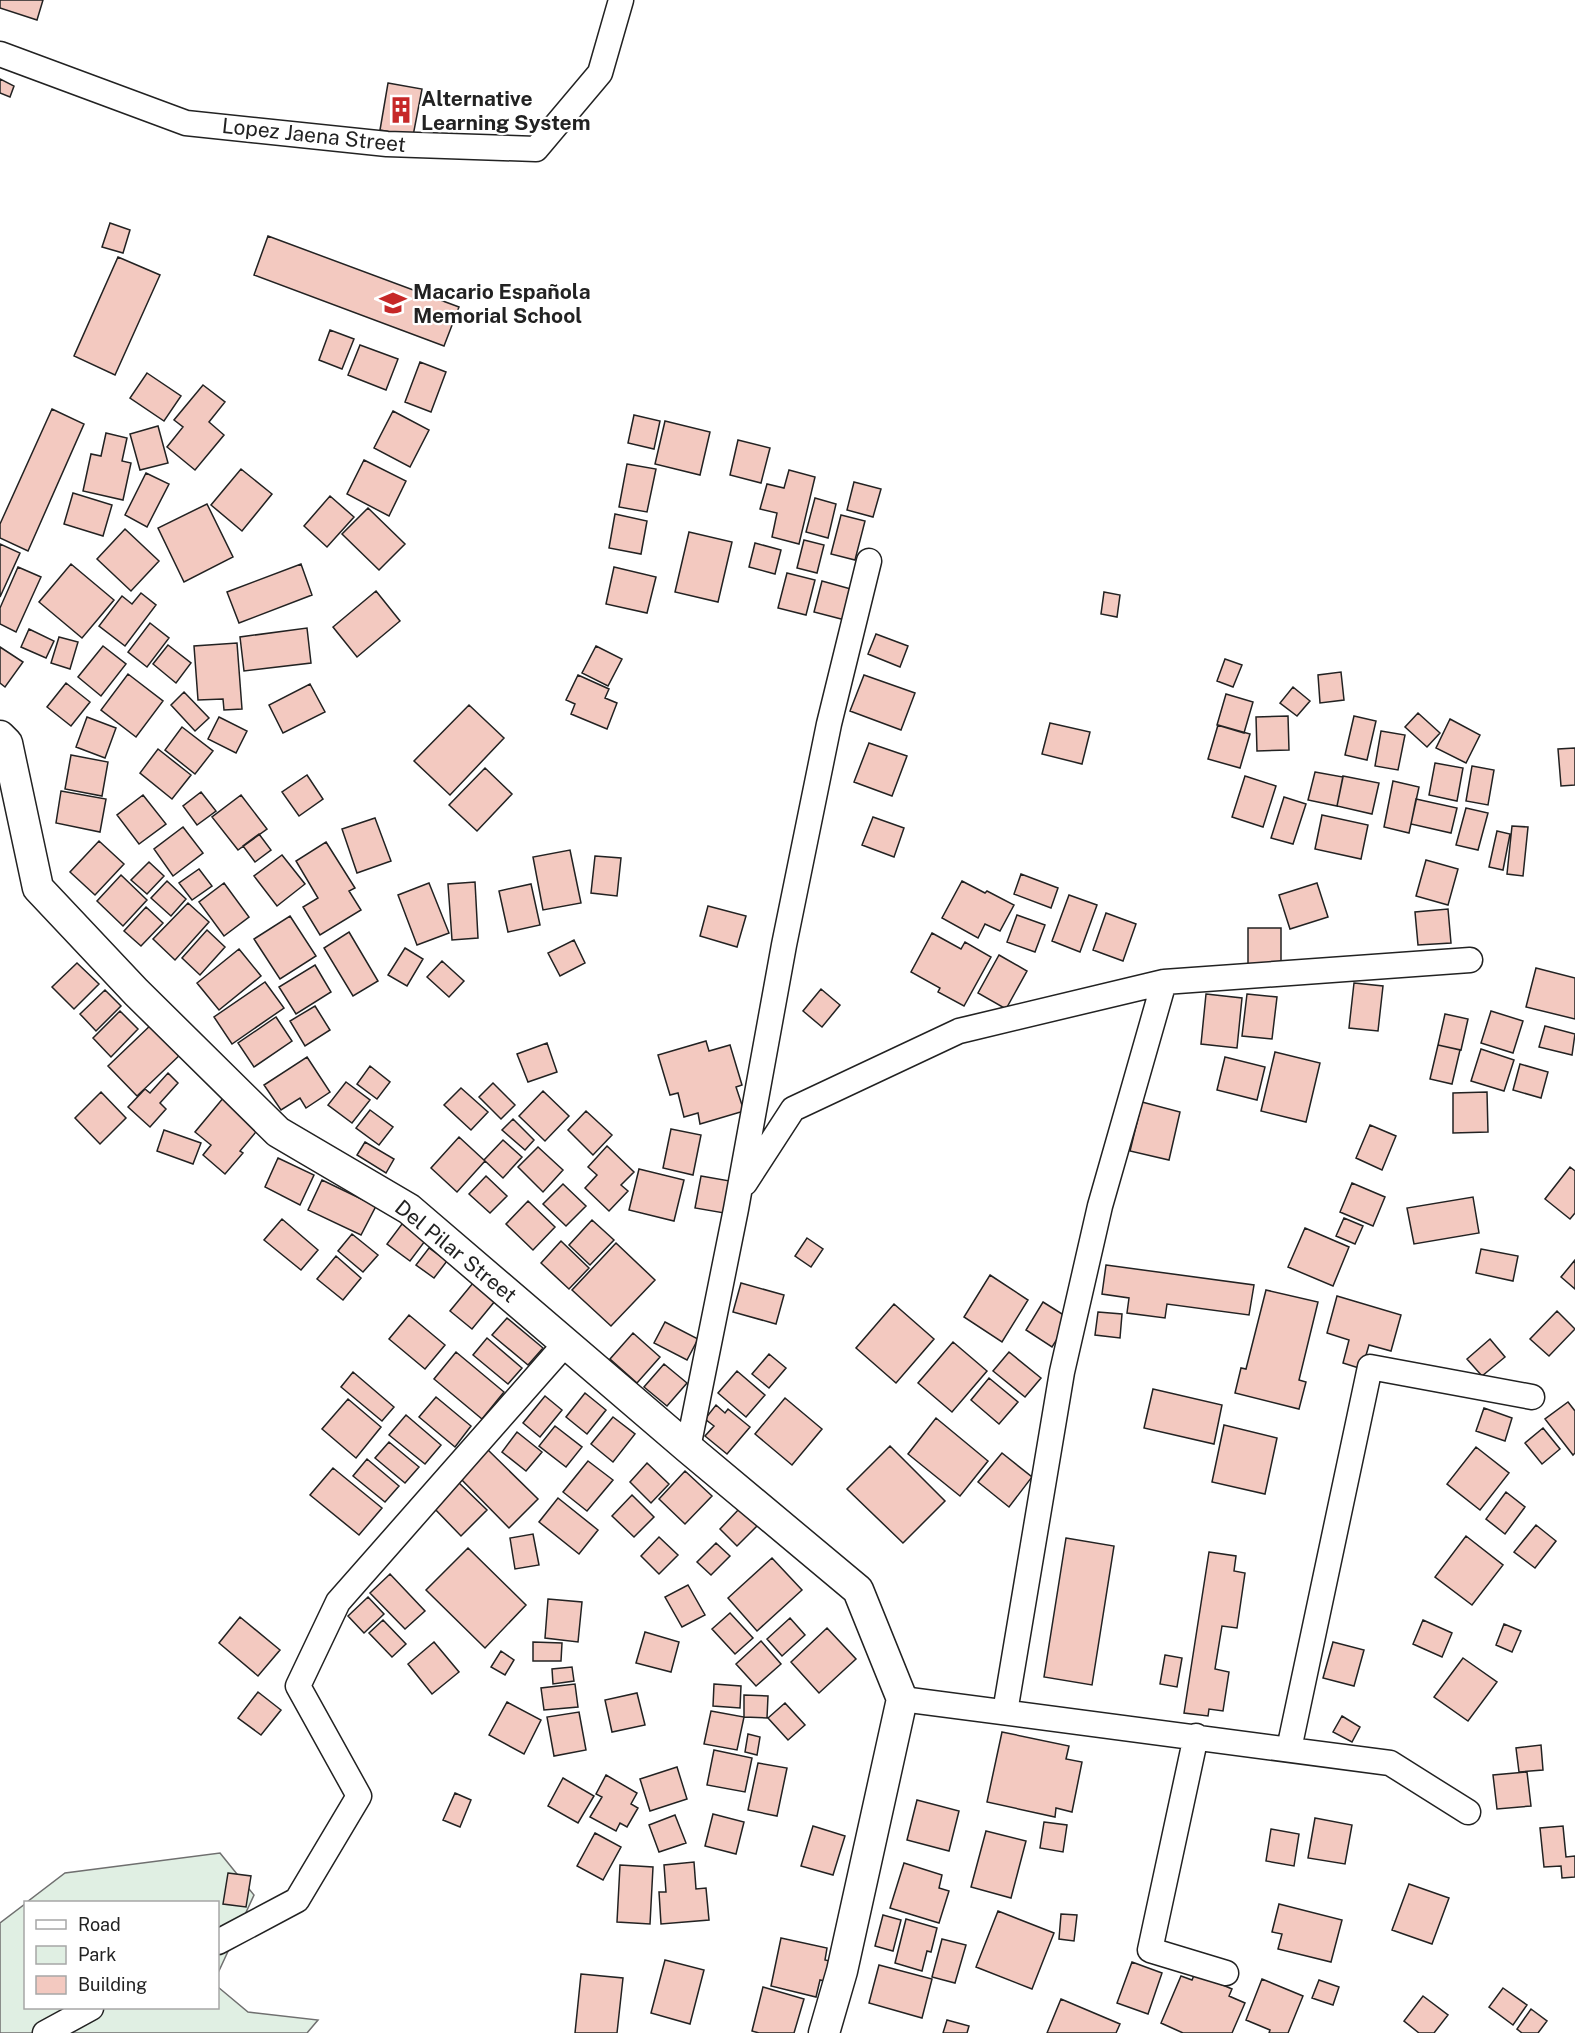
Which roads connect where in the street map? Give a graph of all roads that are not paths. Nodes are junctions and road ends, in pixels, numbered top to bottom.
1 (621, 0) edge
2 (0, 54) edge
3 (868, 561) dead end
4 (0, 736) edge
5 (1470, 960) dead end
6 (1164, 982) junction
7 (739, 1192) junction
8 (566, 1343) junction
9 (1532, 1397) dead end
10 (688, 1448) junction
11 (902, 1699) junction
12 (1005, 1712) junction
13 (1196, 1736) junction
14 (1289, 1749) junction
15 (1468, 1812) dead end
16 (219, 1941) edge
17 (1226, 1973) dead end
18 (87, 2009) edge
19 (45, 2033) edge
20 (824, 2033) edge

1 - 2 street, Lopez Jaena Street
3 - 7 street
4 - 8 street, Del Pilar Street
5 - 6 street
6 - 7 street
6 - 12 street
7 - 10 street
8 - 10 street, Del Pilar Street
8 - 16 street
9 - 14 street
10 - 11 street, Del Pilar Street
11 - 12 street
11 - 20 street
12 - 13 street
13 - 14 street
13 - 17 street
14 - 15 street
18 - 19 street

